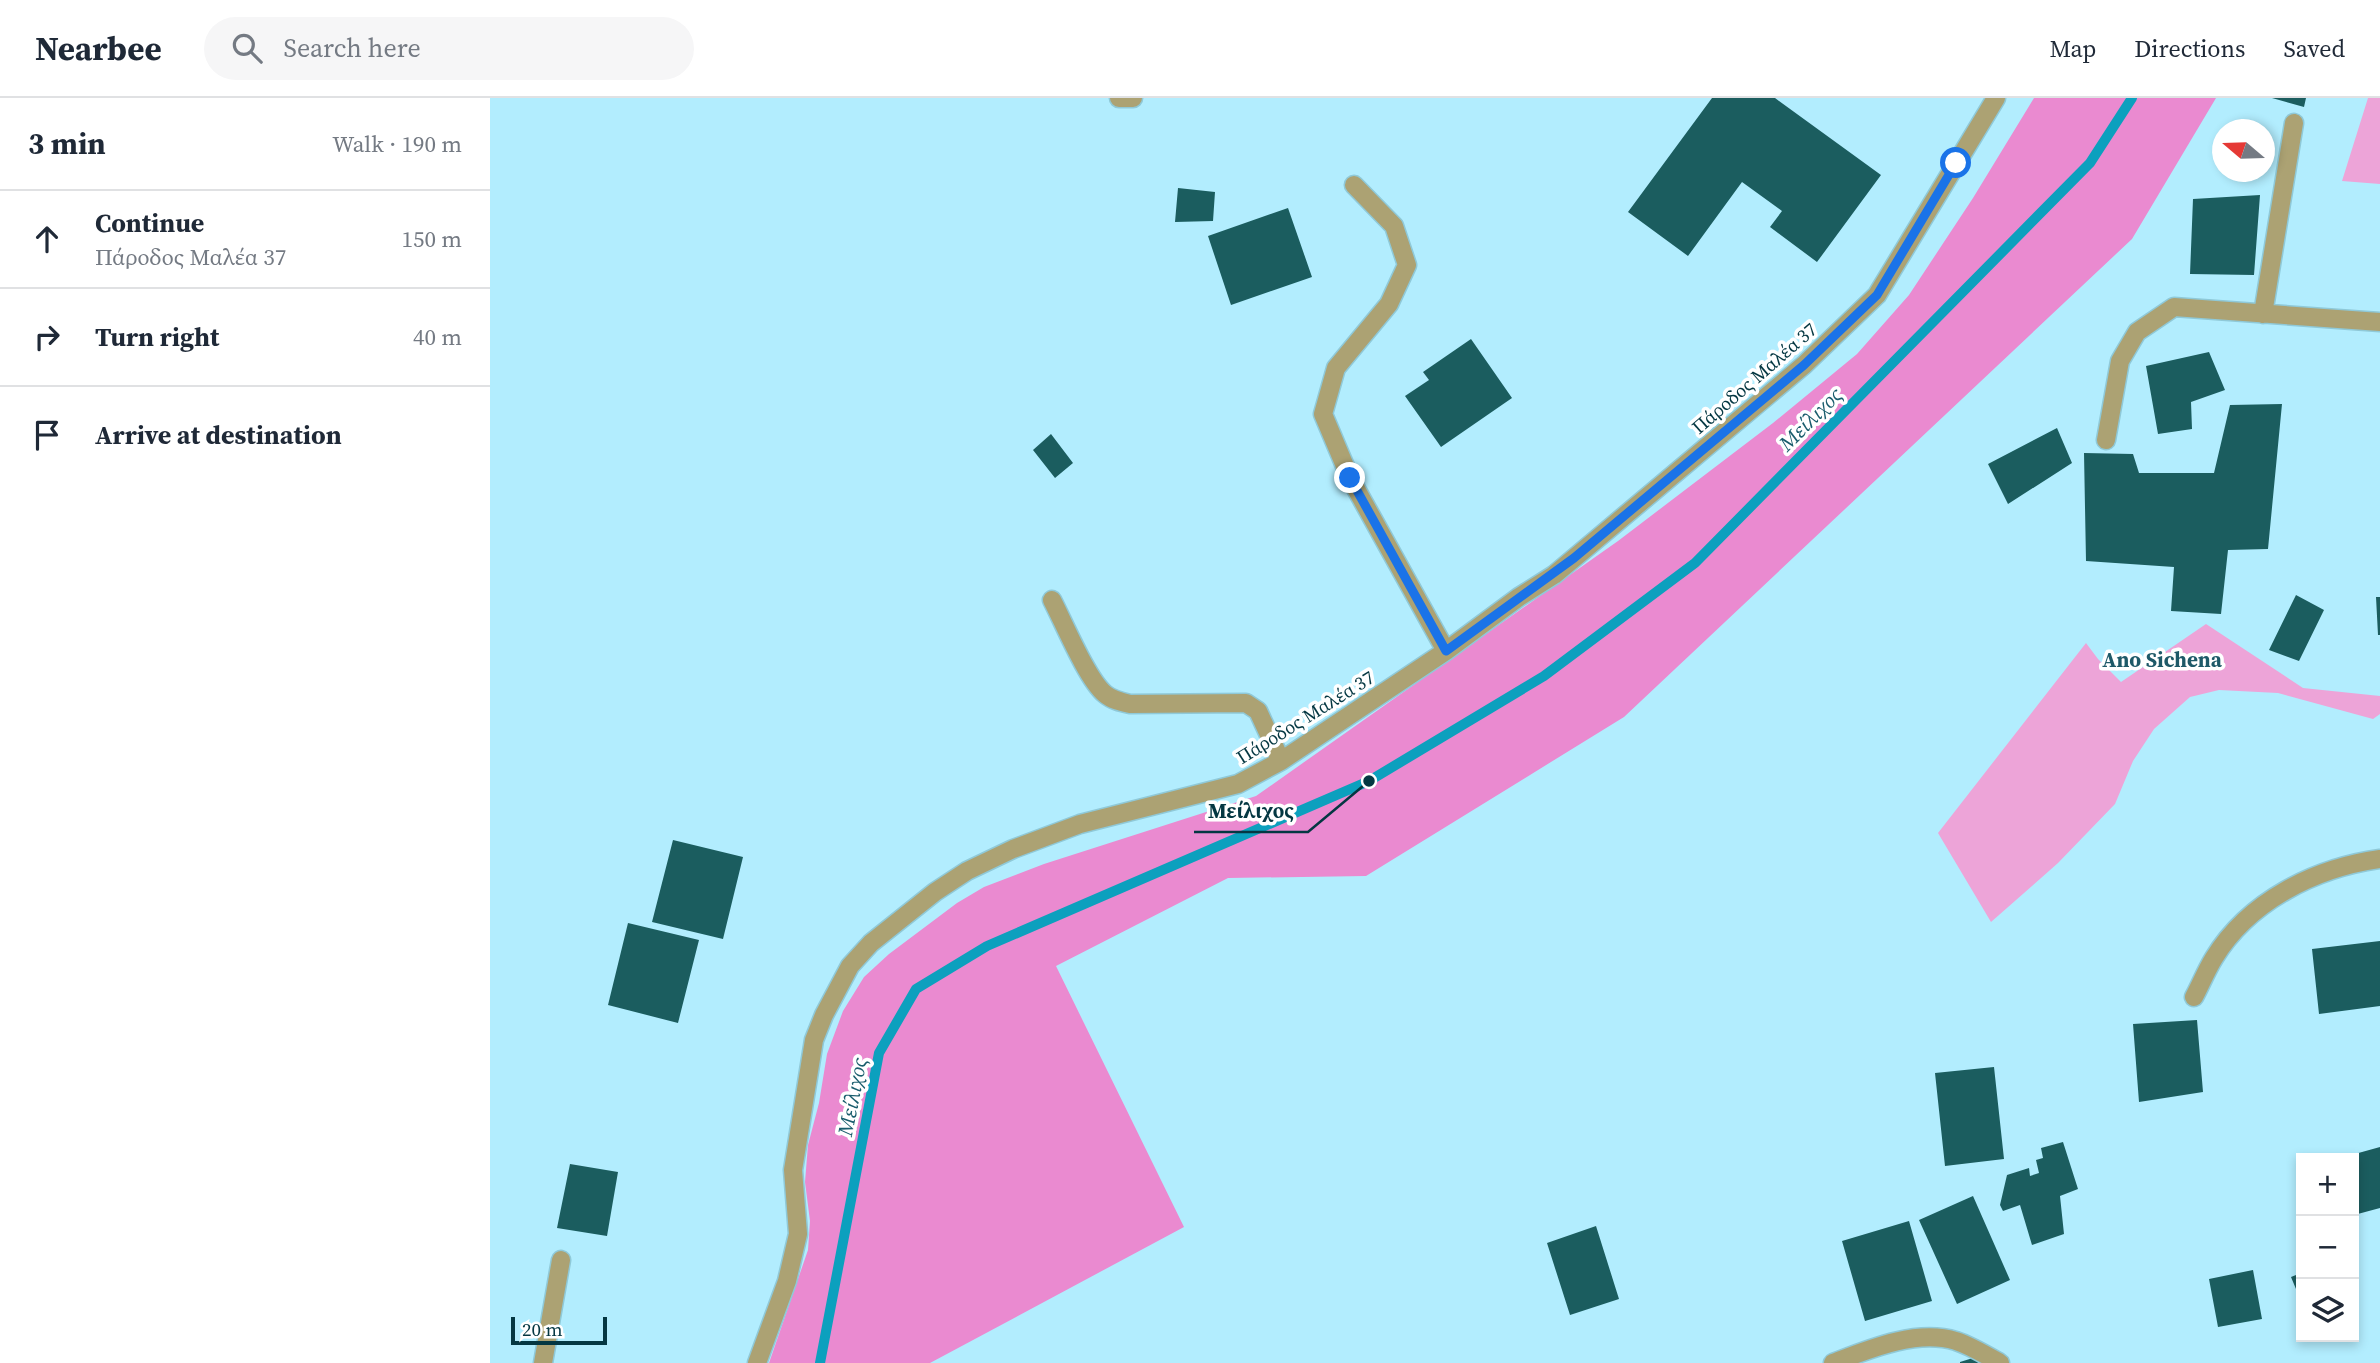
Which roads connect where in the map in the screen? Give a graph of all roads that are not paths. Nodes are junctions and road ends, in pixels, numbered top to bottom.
1 (1119, 98) edge
2 (1133, 98) edge
3 (1996, 98) edge
4 (2294, 123) dead end
5 (1354, 184) dead end
6 (2263, 314) junction
7 (2380, 322) edge
8 (2106, 440) dead end
9 (1052, 600) dead end
10 (1446, 651) junction
11 (1281, 761) junction
12 (2380, 859) edge
13 (2194, 997) dead end
14 (561, 1260) dead end
15 (543, 1363) edge
16 (757, 1363) edge
17 (1833, 1363) edge
18 (2000, 1363) edge

1 - 2 street
3 - 10 street, Πάροδος Μαλέα 37
4 - 6 street
5 - 10 street
6 - 7 street
6 - 8 street
9 - 11 street
10 - 11 street, Πάροδος Μαλέα 37
11 - 16 street, Πάροδος Μαλέα 37
12 - 13 street
14 - 15 street
17 - 18 street

